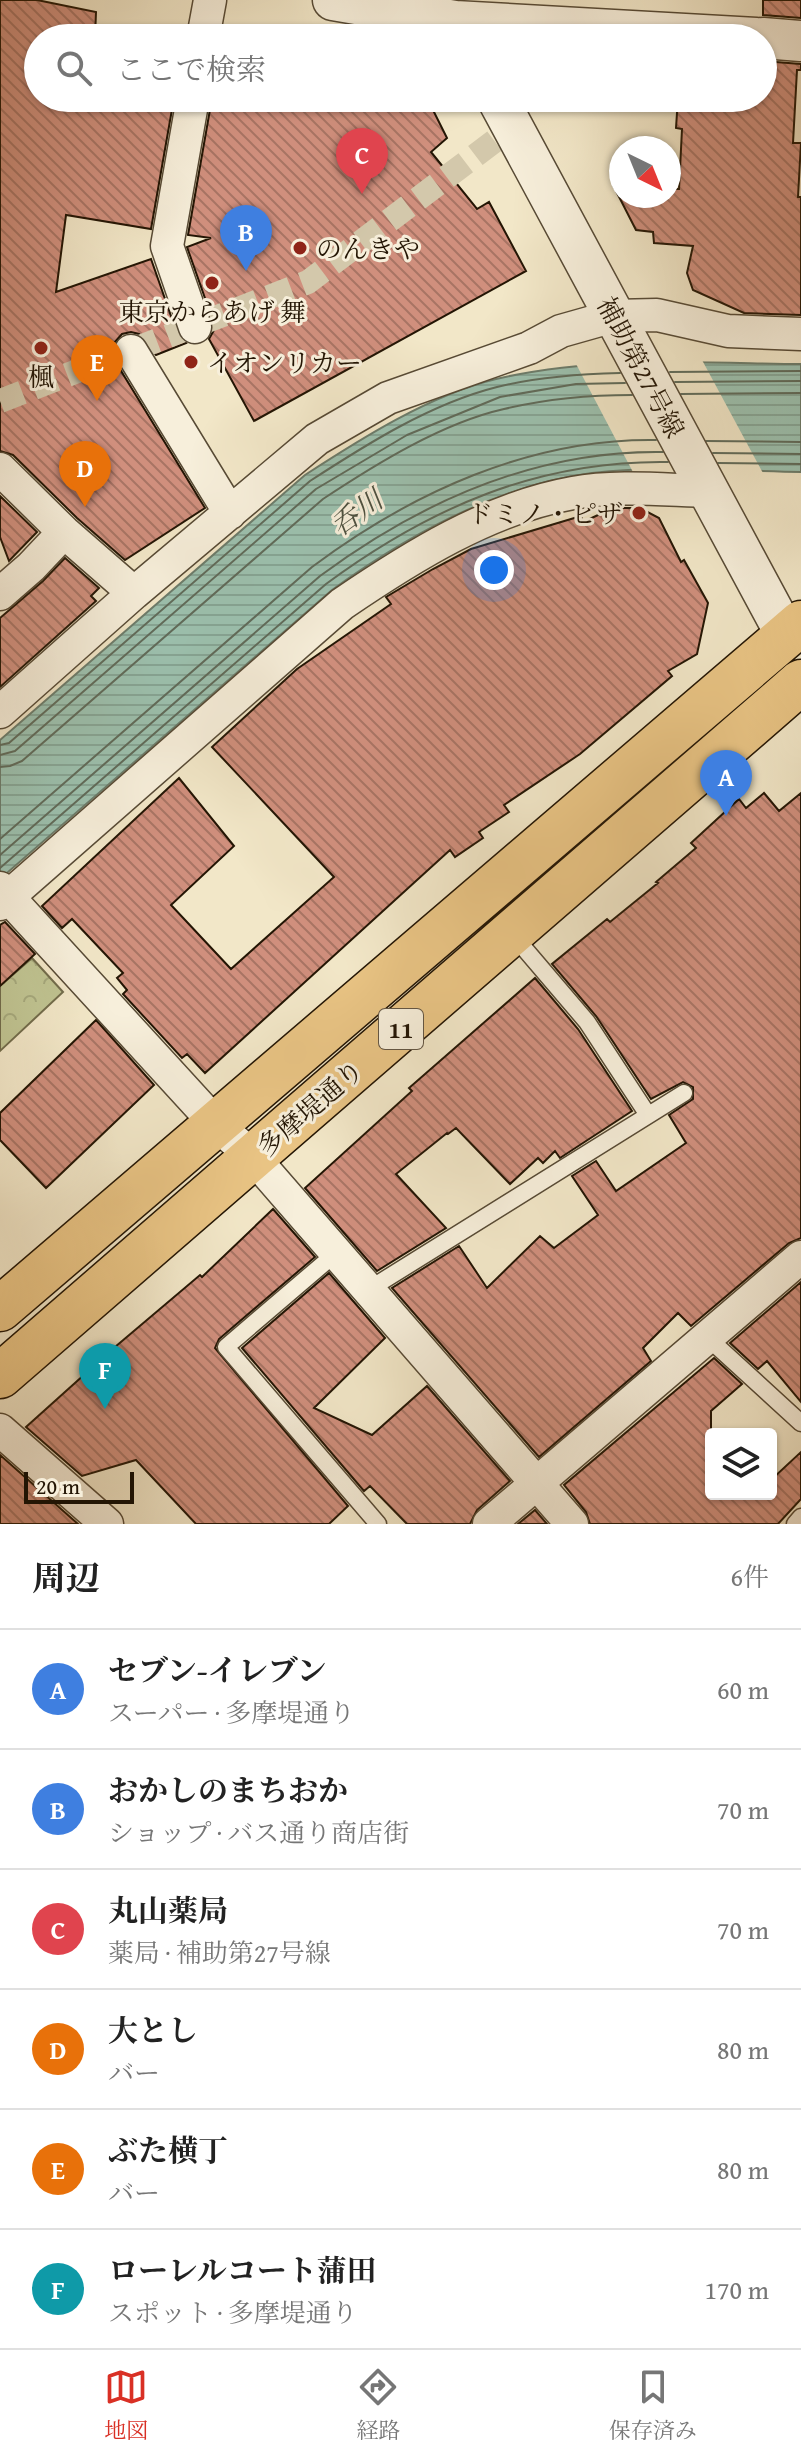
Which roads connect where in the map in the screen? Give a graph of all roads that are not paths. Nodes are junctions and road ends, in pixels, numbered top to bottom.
1 (210, 0) edge
2 (333, 0) edge
3 (460, 20) edge
4 (206, 24) edge
5 (526, 24) edge
6 (777, 39) edge
7 (801, 41) edge
8 (191, 112) edge
9 (505, 112) edge
10 (614, 316) junction
11 (195, 327) dead end
12 (801, 334) edge
13 (131, 351) dead end
14 (0, 469) edge
15 (706, 486) junction
16 (230, 513) junction
17 (64, 532) junction
18 (31, 567) junction
19 (0, 578) edge
20 (134, 593) junction
21 (0, 594) edge
22 (796, 641) edge
23 (801, 682) edge
24 (0, 712) edge
25 (3, 895) edge
26 (512, 933) junction
27 (684, 1093) dead end
28 (648, 1115) junction
29 (216, 1124) junction
30 (253, 1157) junction
31 (336, 1253) junction
32 (801, 1257) edge
33 (368, 1290) junction
34 (0, 1309) edge
35 (708, 1338) junction
36 (0, 1376) edge
37 (801, 1423) edge
38 (0, 1430) edge
39 (537, 1485) junction
40 (801, 1517) edge
41 (107, 1524) edge
42 (378, 1524) edge
43 (489, 1524) edge
44 (572, 1524) edge
45 (795, 1524) edge

1 - 4 street
2 - 3 street
3 - 5 street
6 - 7 street
8 - 11 street
9 - 10 street, 補助第27号線
10 - 12 street
10 - 15 street, 補助第27号線
10 - 16 street
13 - 16 street
14 - 17 street
15 - 22 street, 補助第27号線
15 - 25 street
16 - 20 street
17 - 18 street
17 - 20 street
18 - 19 street
18 - 21 street
20 - 24 street
22 - 29 main road, 多摩堤通り / 11
23 - 26 main road, 多摩堤通り / 11
25 - 29 street
26 - 28 lane
26 - 30 main road, 多摩堤通り / 11
27 - 28 lane
28 - 33 lane
29 - 30 street
29 - 34 main road, 多摩堤通り / 11
30 - 31 street
30 - 36 main road, 多摩堤通り / 11
31 - 33 street
31 - 42 lane
32 - 35 street
33 - 39 street
35 - 37 lane
35 - 39 street
38 - 41 street
39 - 43 street
39 - 44 street
40 - 45 lane

